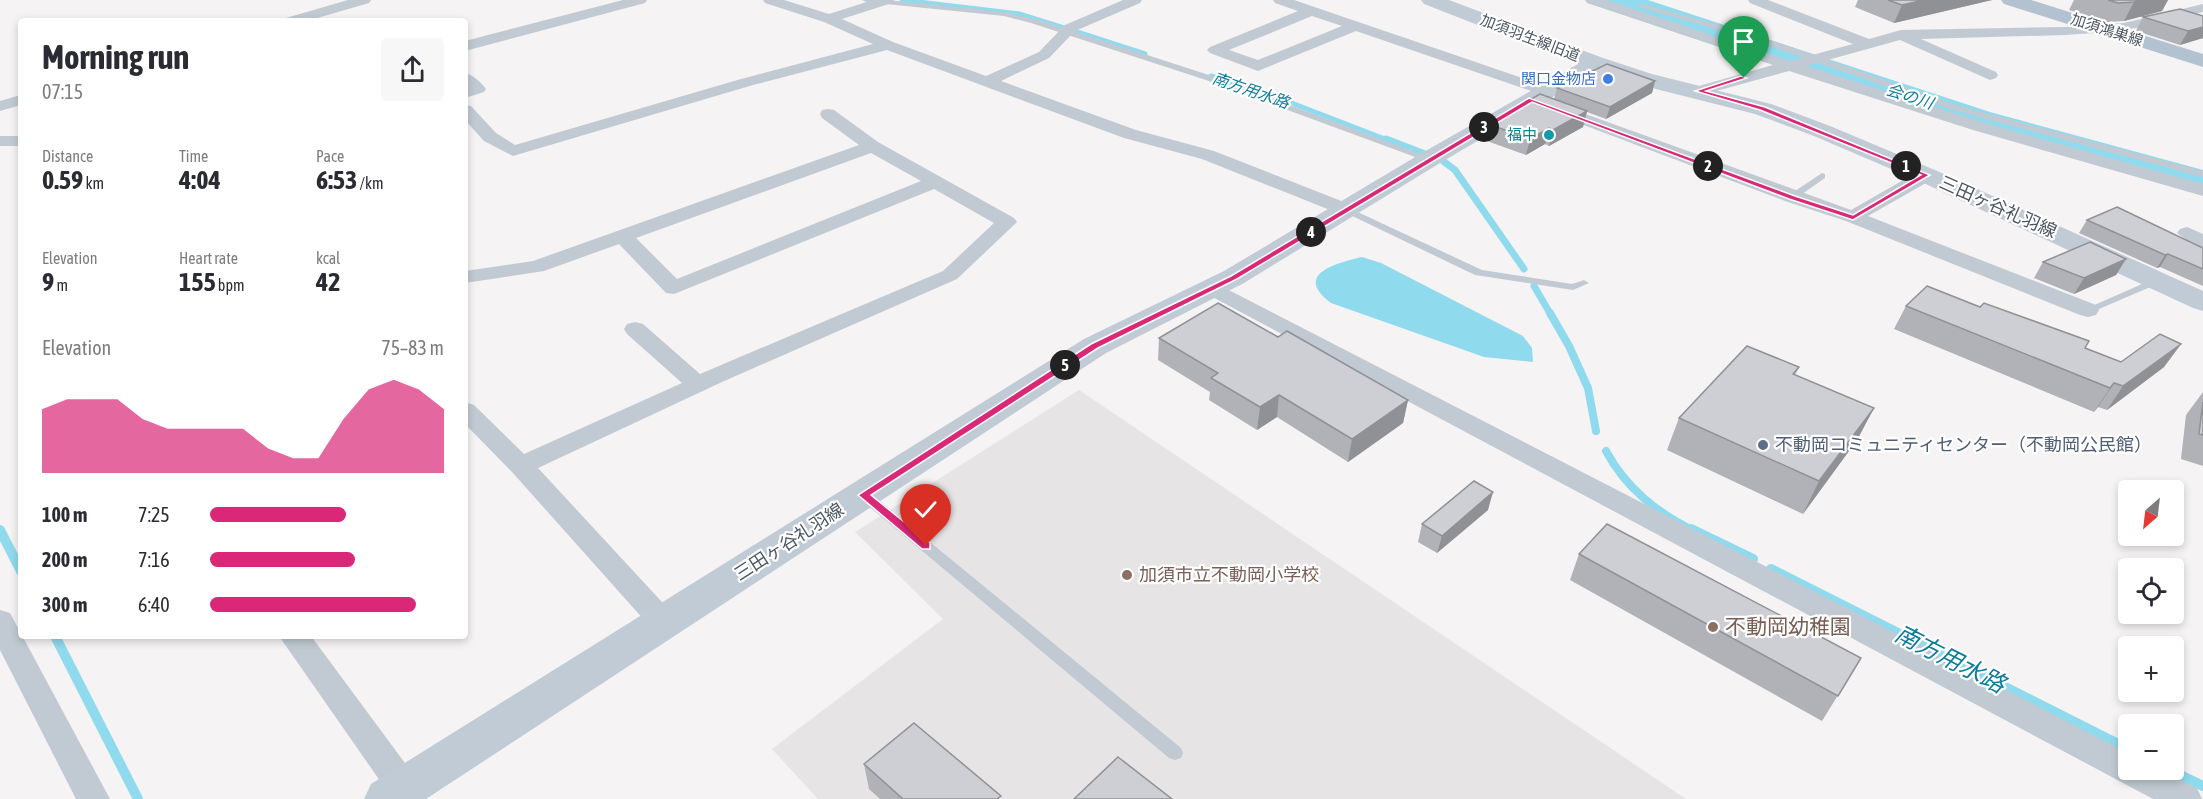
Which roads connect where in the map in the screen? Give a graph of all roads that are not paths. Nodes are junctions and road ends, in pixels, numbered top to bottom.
1 (364, 0) edge
2 (640, 0) edge
3 (770, 0) edge
4 (866, 0) edge
5 (1136, 0) edge
6 (1280, 0) edge
7 (1431, 0) edge
8 (1592, 0) edge
9 (1755, 0) edge
10 (2011, 0) edge
11 (885, 1) edge
12 (1642, 5) dead end
13 (2203, 8) edge
14 (1311, 11) junction
15 (304, 18) edge
16 (829, 19) junction
17 (1355, 26) junction
18 (2101, 29) junction
19 (1067, 30) junction
20 (1901, 35) junction
21 (1865, 43) junction
22 (468, 45) edge
23 (888, 45) junction
24 (2200, 58) edge
25 (1802, 62) junction
26 (1595, 63) junction
27 (1990, 75) dead end
28 (468, 81) edge
29 (987, 82) junction
30 (1698, 91) junction
31 (468, 92) edge
32 (1539, 95) junction
33 (18, 100) edge
34 (0, 106) edge
35 (468, 113) edge
36 (828, 114) dead end
37 (0, 141) edge
38 (18, 141) edge
39 (872, 146) junction
40 (1432, 157) junction
41 (2203, 174) edge
42 (1926, 175) junction
43 (1822, 176) dead end
44 (935, 182) junction
45 (2203, 190) edge
46 (1792, 197) junction
47 (1347, 210) junction
48 (1853, 217) junction
49 (622, 236) junction
50 (468, 277) edge
51 (2158, 280) junction
52 (1584, 283) dead end
53 (1213, 288) junction
54 (2203, 302) edge
55 (2088, 310) joint
56 (635, 329) dead end
57 (698, 385) junction
58 (468, 413) edge
59 (521, 466) junction
60 (863, 495) junction
61 (0, 621) edge
62 (664, 623) junction
63 (296, 639) edge
64 (1175, 753) dead end
65 (2118, 763) edge
66 (2150, 780) edge
67 (395, 794) edge
68 (93, 799) edge
69 (2185, 799) edge

1 - 15 street
2 - 22 street
3 - 16 street
4 - 11 lane
5 - 19 street
6 - 14 street
7 - 26 main road, 加須羽生線旧道
8 - 25 street
9 - 21 street
10 - 18 main road, 加須鴻巣線
11 - 16 street
11 - 19 lane
12 - 25 lane
13 - 18 street
14 - 17 street
14 - 17 street
16 - 23 street
17 - 32 street
18 - 20 street
18 - 24 main road, 加須鴻巣線
19 - 29 street
19 - 40 lane
20 - 21 street
20 - 27 street
21 - 25 street
23 - 29 street
23 - 35 street
25 - 30 street
25 - 41 lane
25 - 45 street
26 - 30 main road, 三田ヶ谷礼羽線
26 - 32 main road, 三田ヶ谷礼羽線
28 - 31 street
29 - 47 street
30 - 42 main road, 三田ヶ谷礼羽線
32 - 40 main road, 三田ヶ谷礼羽線
32 - 46 street
33 - 34 street
36 - 39 street
37 - 38 street
39 - 44 street
39 - 49 street
40 - 47 main road, 三田ヶ谷礼羽線
42 - 48 street
42 - 51 main road, 三田ヶ谷礼羽線
43 - 46 lane
44 - 49 street
44 - 57 street
46 - 48 street
47 - 52 lane
47 - 53 main road, 三田ヶ谷礼羽線
48 - 55 street
49 - 50 street
51 - 54 main road, 三田ヶ谷礼羽線
51 - 55 lane
53 - 60 main road, 三田ヶ谷礼羽線
53 - 65 street
56 - 57 street
57 - 59 street
58 - 59 street
59 - 62 street
60 - 62 main road, 三田ヶ谷礼羽線
60 - 64 lane
61 - 68 street
62 - 67 main road, 三田ヶ谷礼羽線
63 - 67 street
66 - 69 street

